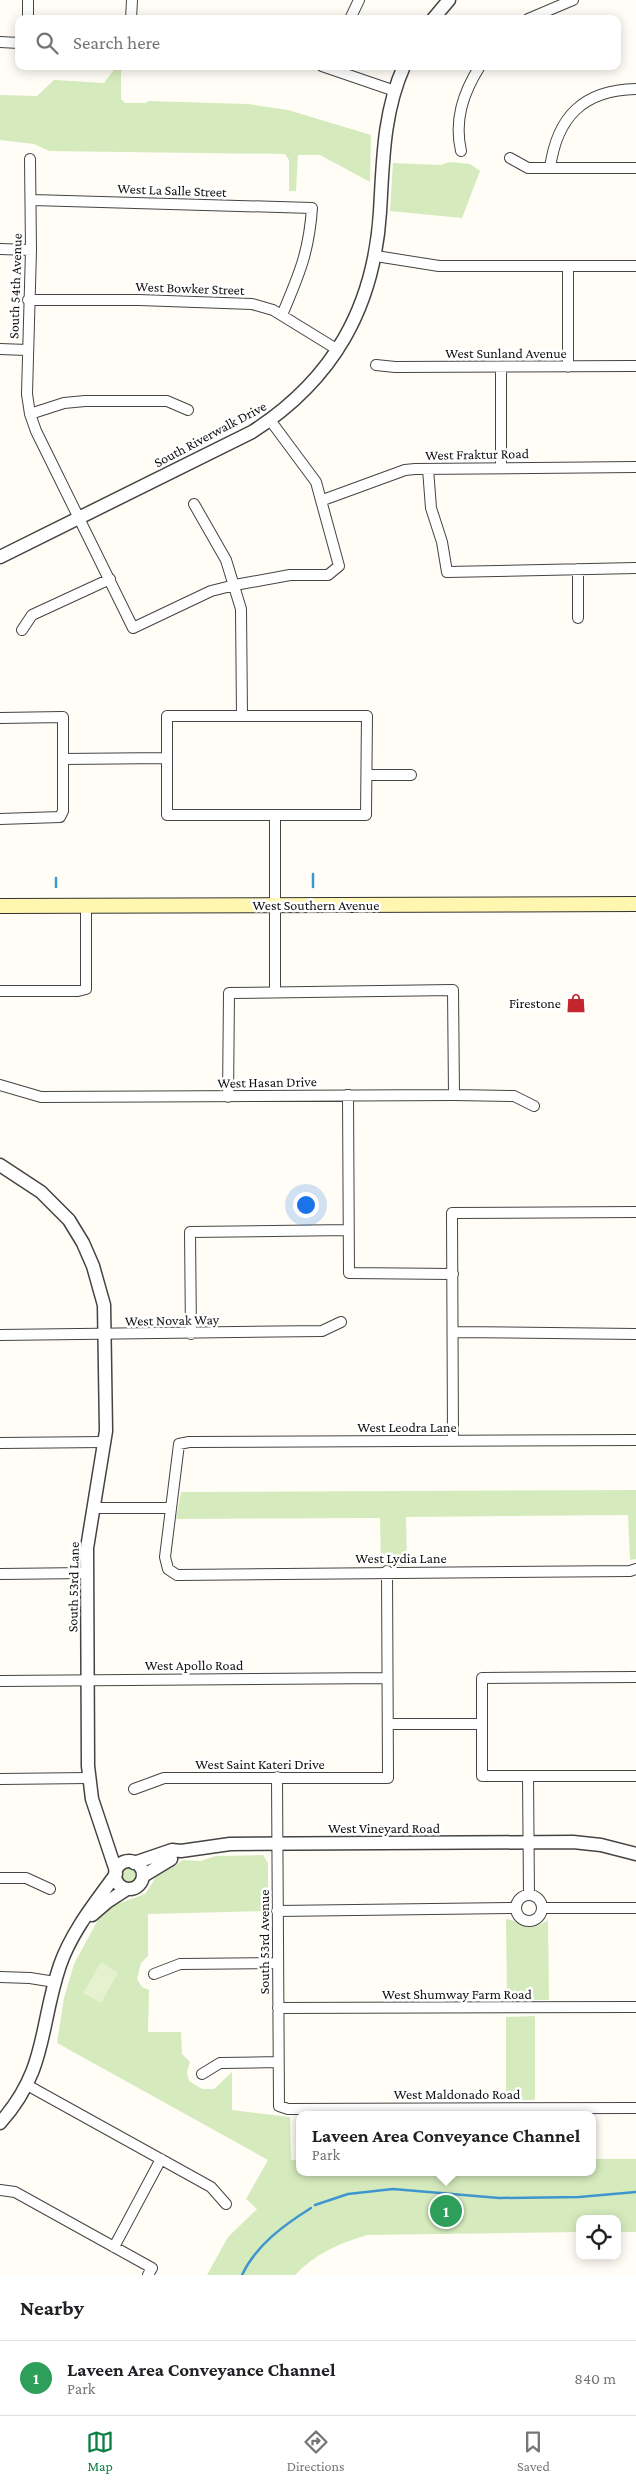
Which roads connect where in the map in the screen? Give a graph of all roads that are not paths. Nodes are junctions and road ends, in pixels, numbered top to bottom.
1 (28, 0) edge
2 (132, 0) edge
3 (359, 0) edge
4 (449, 0) edge
5 (573, 0) edge
6 (28, 15) edge
7 (131, 15) edge
8 (352, 15) edge
9 (436, 15) edge
10 (537, 15) edge
11 (0, 42) edge
12 (15, 43) edge
13 (336, 70) edge
14 (403, 70) edge
15 (478, 70) edge
16 (636, 89) edge
17 (395, 91) junction
18 (461, 151) dead end
19 (510, 158) dead end
20 (30, 160) dead end
21 (550, 168) junction
22 (636, 168) edge
23 (32, 200) junction
24 (0, 249) edge
25 (31, 250) junction
26 (376, 256) junction
27 (568, 266) junction
28 (636, 266) edge
29 (28, 300) junction
30 (282, 315) junction
31 (0, 349) edge
32 (27, 350) junction
33 (338, 350) junction
34 (376, 366) dead end
35 (501, 366) junction
36 (636, 366) edge
37 (568, 367) junction
38 (188, 410) dead end
39 (30, 414) junction
40 (270, 420) junction
41 (636, 466) edge
42 (428, 468) junction
43 (501, 468) junction
44 (323, 500) junction
45 (194, 504) dead end
46 (79, 518) junction
47 (0, 557) edge
48 (636, 568) edge
49 (578, 569) junction
50 (110, 578) junction
51 (235, 584) junction
52 (578, 618) dead end
53 (22, 630) dead end
54 (242, 716) junction
55 (0, 718) edge
56 (168, 758) junction
57 (63, 759) junction
58 (367, 775) junction
59 (412, 775) dead end
60 (275, 816) junction
61 (0, 819) edge
62 (635, 905) edge
63 (0, 906) edge
64 (86, 906) junction
65 (275, 906) junction
66 (275, 991) junction
67 (0, 992) edge
68 (0, 1085) edge
69 (348, 1095) junction
70 (454, 1095) junction
71 (228, 1097) junction
72 (534, 1106) dead end
73 (0, 1165) edge
74 (636, 1212) edge
75 (348, 1230) junction
76 (453, 1274) junction
77 (341, 1322) dead end
78 (453, 1332) junction
79 (191, 1334) junction
80 (636, 1334) edge
81 (0, 1335) edge
82 (106, 1335) junction
83 (453, 1440) junction
84 (636, 1440) edge
85 (105, 1442) junction
86 (0, 1443) edge
87 (94, 1508) junction
88 (171, 1508) junction
89 (636, 1569) edge
90 (386, 1572) junction
91 (0, 1574) edge
92 (87, 1574) junction
93 (636, 1677) edge
94 (387, 1678) junction
95 (88, 1679) junction
96 (0, 1681) edge
97 (388, 1724) junction
98 (481, 1724) junction
99 (528, 1776) junction
100 (636, 1776) edge
101 (89, 1778) junction
102 (277, 1778) junction
103 (0, 1779) edge
104 (134, 1789) dead end
105 (105, 1838) junction
106 (529, 1843) junction
107 (277, 1844) junction
108 (181, 1851) junction
109 (636, 1854) edge
110 (131, 1862) junction
111 (116, 1873) junction
112 (143, 1876) junction
113 (0, 1878) edge
114 (50, 1888) dead end
115 (127, 1889) junction
116 (529, 1895) junction
117 (516, 1908) junction
118 (542, 1908) junction
119 (636, 1908) edge
120 (278, 1911) junction
121 (84, 1921) junction
122 (278, 1963) junction
123 (154, 1974) dead end
124 (0, 1977) edge
125 (55, 1982) junction
126 (636, 2007) edge
127 (278, 2008) junction
128 (278, 2062) junction
129 (202, 2074) dead end
130 (27, 2085) junction
131 (279, 2106) joint
132 (636, 2108) edge
133 (0, 2123) edge
134 (161, 2159) junction
135 (0, 2190) edge
136 (226, 2204) dead end
137 (114, 2247) junction
138 (150, 2272) edge

1 - 6 street
2 - 7 street
3 - 8 street
4 - 9 street
5 - 10 street
11 - 12 street
13 - 17 street
14 - 17 street, South Riverwalk Drive
15 - 18 street
16 - 21 street
17 - 26 street, South Riverwalk Drive
19 - 21 street
20 - 23 street, South 54th Avenue
21 - 22 street
23 - 25 street, South 54th Avenue
23 - 30 street, West La Salle Street
24 - 25 street
25 - 29 street, South 54th Avenue
26 - 27 street
26 - 33 street, South Riverwalk Drive
27 - 28 street
27 - 37 street
29 - 30 street, West Bowker Street
29 - 32 street, South 54th Avenue
30 - 33 street, West Bowker Street
31 - 32 street
32 - 39 street, South 54th Avenue
33 - 40 street, South Riverwalk Drive
34 - 35 street, West Sunland Avenue
35 - 37 street, West Sunland Avenue
35 - 43 street
36 - 37 street, West Sunland Avenue
38 - 39 street
39 - 46 street, South 54th Avenue
40 - 44 street
40 - 46 street, South Riverwalk Drive
41 - 43 street, West Fraktur Road
42 - 43 street, West Fraktur Road
42 - 44 street, West Fraktur Road
42 - 49 street
44 - 51 street
45 - 51 street
46 - 47 street, South Riverwalk Drive
46 - 50 street, South 54th Avenue
48 - 49 street
49 - 52 street
50 - 51 street, South 54th Avenue
50 - 53 street
51 - 54 street
54 - 56 street
54 - 58 street
55 - 57 street
56 - 57 street
56 - 60 street
57 - 61 street
58 - 59 street
58 - 60 street
60 - 65 street
62 - 65 main road, West Southern Avenue
63 - 64 main road, West Southern Avenue
64 - 65 main road, West Southern Avenue
64 - 67 street
65 - 66 street
66 - 70 street
66 - 71 street
68 - 71 street, West Hasan Drive
69 - 70 street, West Hasan Drive
69 - 71 street, West Hasan Drive
69 - 75 street
70 - 72 street, West Hasan Drive
73 - 82 street, South 53rd Lane
74 - 76 street
75 - 76 street
75 - 79 street
76 - 78 street
77 - 79 street, West Novak Way
78 - 80 street
78 - 83 street
79 - 82 street, West Novak Way
81 - 82 street, West Novak Way
82 - 85 street, South 53rd Lane
83 - 84 street, West Leodra Lane
83 - 88 street, West Leodra Lane
85 - 86 street
85 - 87 street, South 53rd Lane
87 - 88 street
87 - 92 street, South 53rd Lane
88 - 90 street, West Lydia Lane
89 - 90 street, West Lydia Lane
90 - 94 street
91 - 92 street
92 - 95 street, South 53rd Lane
93 - 98 street
94 - 95 street, West Apollo Road
94 - 97 street
95 - 96 street, West Apollo Road
95 - 101 street, South 53rd Lane
97 - 98 street
97 - 102 street, West Saint Kateri Drive
98 - 99 street
99 - 100 street
99 - 106 street
101 - 103 street
101 - 105 street, South 53rd Lane
102 - 104 street, West Saint Kateri Drive
102 - 107 street, South 53rd Avenue
105 - 110 street, South 53rd Lane
105 - 111 street, South 53rd Lane
106 - 107 street, West Vineyard Road
106 - 109 street, West Vineyard Road
106 - 116 street
107 - 108 street, West Vineyard Road
107 - 120 street, South 53rd Avenue
108 - 110 street, West Vineyard Road
108 - 112 street
110 - 111 street
110 - 112 street, South 53rd Lane
111 - 115 street, South 53rd Lane
111 - 121 street
112 - 115 street
113 - 114 street
115 - 121 street
116 - 117 street
116 - 118 street
117 - 118 street
117 - 120 street
118 - 119 street
120 - 122 street, South 53rd Avenue
121 - 125 street
122 - 123 street
122 - 127 street, South 53rd Avenue
124 - 125 street
125 - 130 street
126 - 127 street, West Shumway Farm Road
127 - 128 street, South 53rd Avenue
128 - 129 street
128 - 131 street, South 53rd Avenue
130 - 133 street
130 - 134 street
131 - 132 street, West Maldonado Road
134 - 136 street
134 - 137 street
135 - 137 street
137 - 138 street

